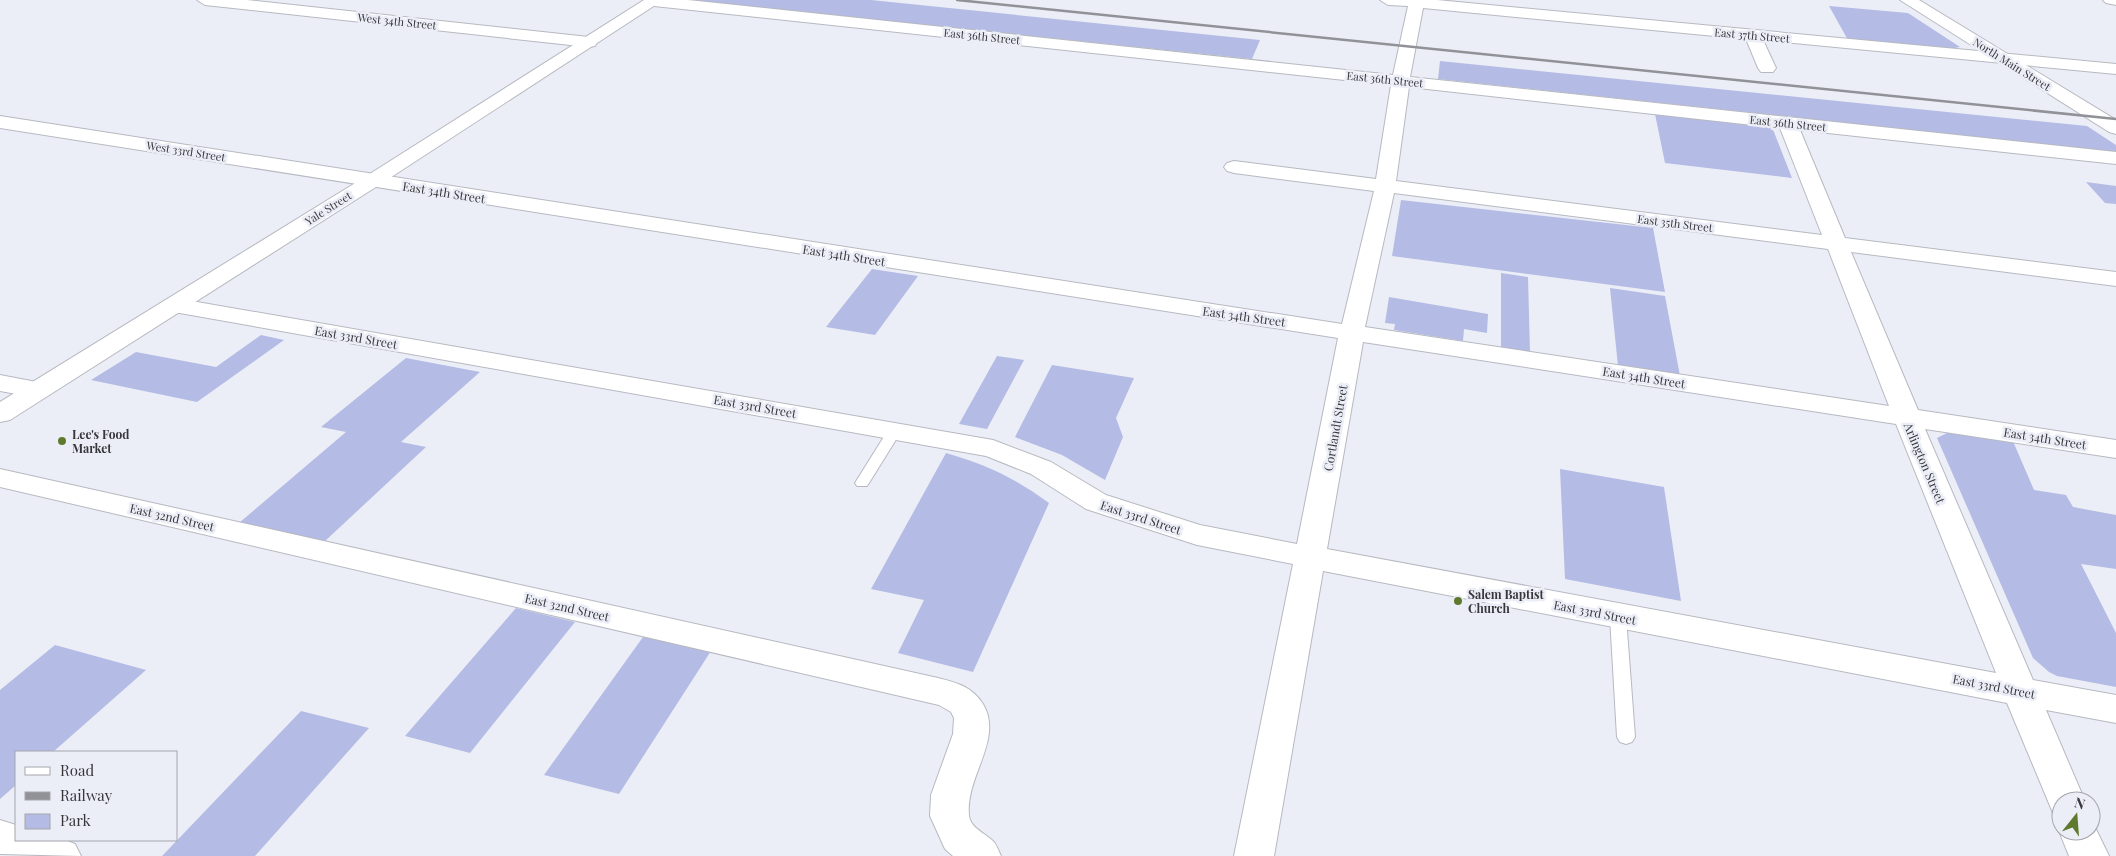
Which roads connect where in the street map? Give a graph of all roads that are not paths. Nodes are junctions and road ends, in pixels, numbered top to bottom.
1 (205, 0) edge
2 (654, 0) edge
3 (1388, 0) edge
4 (1908, 0) edge
5 (2112, 0) edge
6 (2116, 0) edge
7 (1416, 1) edge
8 (1752, 35) junction
9 (588, 42) junction
10 (2003, 58) junction
11 (1767, 68) dead end
12 (2116, 69) edge
13 (1400, 81) junction
14 (0, 122) edge
15 (1788, 123) junction
16 (2116, 128) edge
17 (2116, 158) edge
18 (1234, 167) dead end
19 (372, 181) junction
20 (1385, 186) junction
21 (1836, 244) junction
22 (2116, 279) edge
23 (174, 305) junction
24 (1352, 332) junction
25 (0, 383) edge
26 (38, 390) junction
27 (0, 414) edge
28 (1907, 419) junction
29 (895, 430) junction
30 (2116, 449) edge
31 (0, 478) edge
32 (862, 483) dead end
33 (1311, 558) junction
34 (1618, 617) junction
35 (2021, 690) junction
36 (2116, 709) edge
37 (1626, 737) dead end
38 (2062, 791) edge
39 (0, 837) edge
40 (2082, 841) edge
41 (61, 856) edge
42 (981, 856) edge
43 (1254, 856) edge
44 (2089, 856) edge

1 - 9 street, West 34th Street
2 - 9 street, Yale Street
2 - 13 street, East 36th Street
3 - 7 street, East 37th Street
4 - 10 street, North Main Street
5 - 6 street
7 - 8 street, East 37th Street
7 - 13 street, Cortlandt Street
8 - 10 street, East 37th Street
8 - 11 street
9 - 19 street, Yale Street
10 - 12 street, East 37th Street
10 - 16 street, North Main Street
13 - 15 street, East 36th Street
13 - 20 street, Cortlandt Street
14 - 19 street, West 33rd Street
15 - 17 street, East 36th Street
15 - 21 street, Arlington Street
18 - 20 street, East 35th Street
19 - 23 street, Yale Street
19 - 24 street, East 34th Street
20 - 21 street, East 35th Street
20 - 24 street, Cortlandt Street
21 - 22 street, East 35th Street
21 - 28 street, Arlington Street
23 - 26 street, Yale Street
23 - 29 street, East 33rd Street
24 - 28 street, East 34th Street
24 - 33 street, Cortlandt Street
25 - 26 street
26 - 27 street, Yale Street
28 - 30 street, East 34th Street
28 - 35 street, Arlington Street
29 - 32 lane
29 - 33 street, East 33rd Street
31 - 42 street, East 32nd Street
33 - 34 street, East 33rd Street
33 - 43 street, Cortlandt Street
34 - 35 street, East 33rd Street
34 - 37 lane
35 - 36 street, East 33rd Street
35 - 38 street, Arlington Street
39 - 41 street
40 - 44 street

